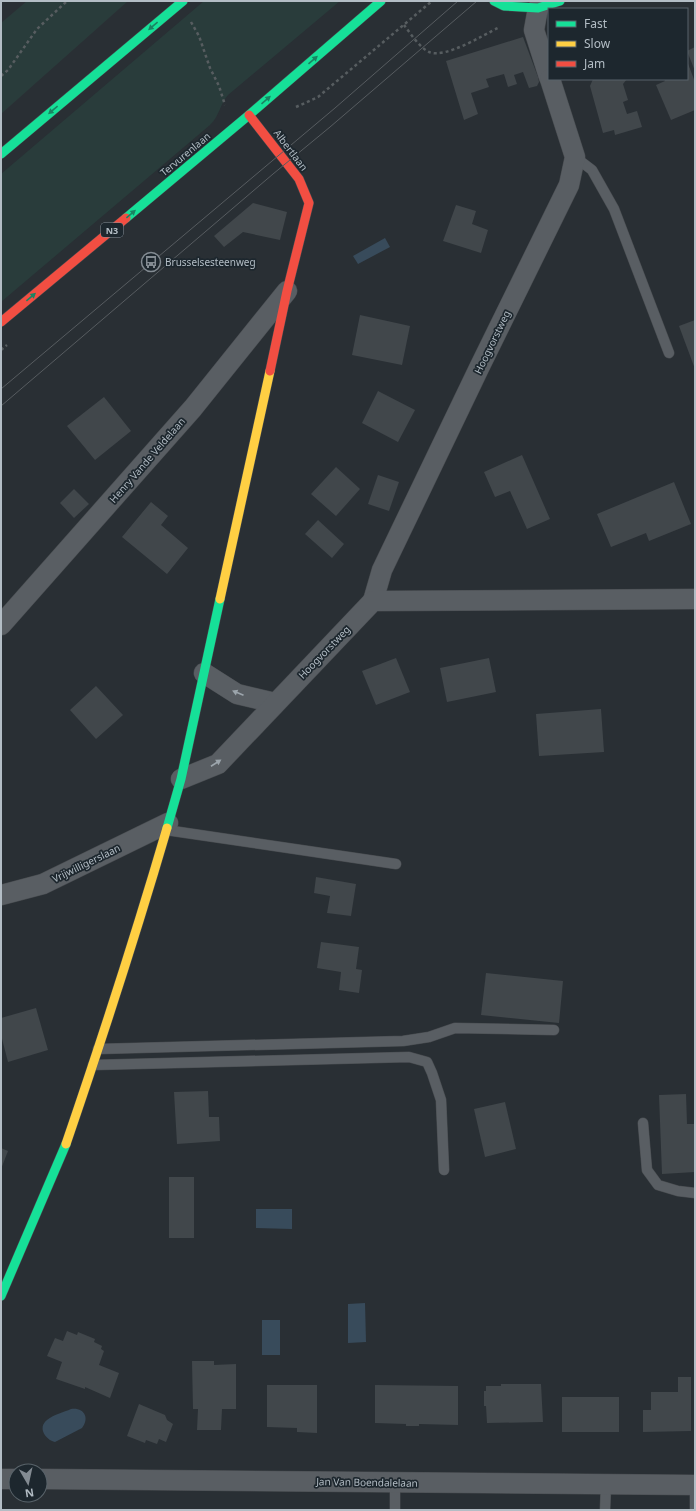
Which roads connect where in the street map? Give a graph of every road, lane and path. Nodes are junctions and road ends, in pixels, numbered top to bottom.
1 (67, 1) edge
2 (381, 1) edge
3 (494, 1) edge
4 (560, 1) edge
5 (182, 2) edge
6 (538, 8) junction
7 (404, 25) dead end
8 (504, 25) dead end
9 (548, 75) edge
10 (1, 76) edge
11 (550, 80) edge
12 (249, 115) junction
13 (232, 129) junction
14 (1, 154) edge
15 (575, 157) junction
16 (287, 291) junction
17 (1, 322) edge
18 (669, 352) dead end
19 (695, 600) edge
20 (373, 601) junction
21 (1, 626) edge
22 (204, 673) junction
23 (276, 703) junction
24 (181, 779) junction
25 (167, 826) junction
26 (396, 864) dead end
27 (1, 895) edge
28 (554, 1030) dead end
29 (98, 1049) junction
30 (93, 1065) junction
31 (643, 1123) dead end
32 (444, 1170) dead end
33 (695, 1193) edge
34 (1, 1296) edge
35 (48, 1479) edge
36 (395, 1482) junction
37 (606, 1485) junction
38 (695, 1486) edge
39 (395, 1510) edge
40 (605, 1510) edge
41 (695, 1510) edge

1 - 10 path
12 -> 2 street, Tervurenlaan / N3
3 - 6 street
4 - 6 street
5 - 13 path
5 -> 14 street
6 - 9 street, Hoogvorstweg
7 - 8 path
11 - 15 street, Hoogvorstweg
12 - 13 street, Tervurenlaan / N3
12 - 16 street, Albertlaan
17 -> 13 street, Tervurenlaan / N3
15 - 18 lane
15 - 20 street, Hoogvorstweg
16 - 21 street, Henry Vande Veldelaan
16 - 22 street
19 - 20 street
20 - 23 street, Hoogvorstweg
23 -> 22 street
22 - 24 street
24 -> 23 street, Hoogvorstweg
24 - 25 street
25 - 26 lane
25 - 27 street, Vrijwilligerslaan
25 - 29 street
28 - 29 lane
29 - 30 street
30 - 32 lane
30 - 34 street
31 - 33 lane
35 - 36 street, Jan Van Boendalelaan
36 - 37 street, Jan Van Boendalelaan
36 - 39 lane
37 - 38 street, Jan Van Boendalelaan
37 - 40 lane
38 - 41 lane

